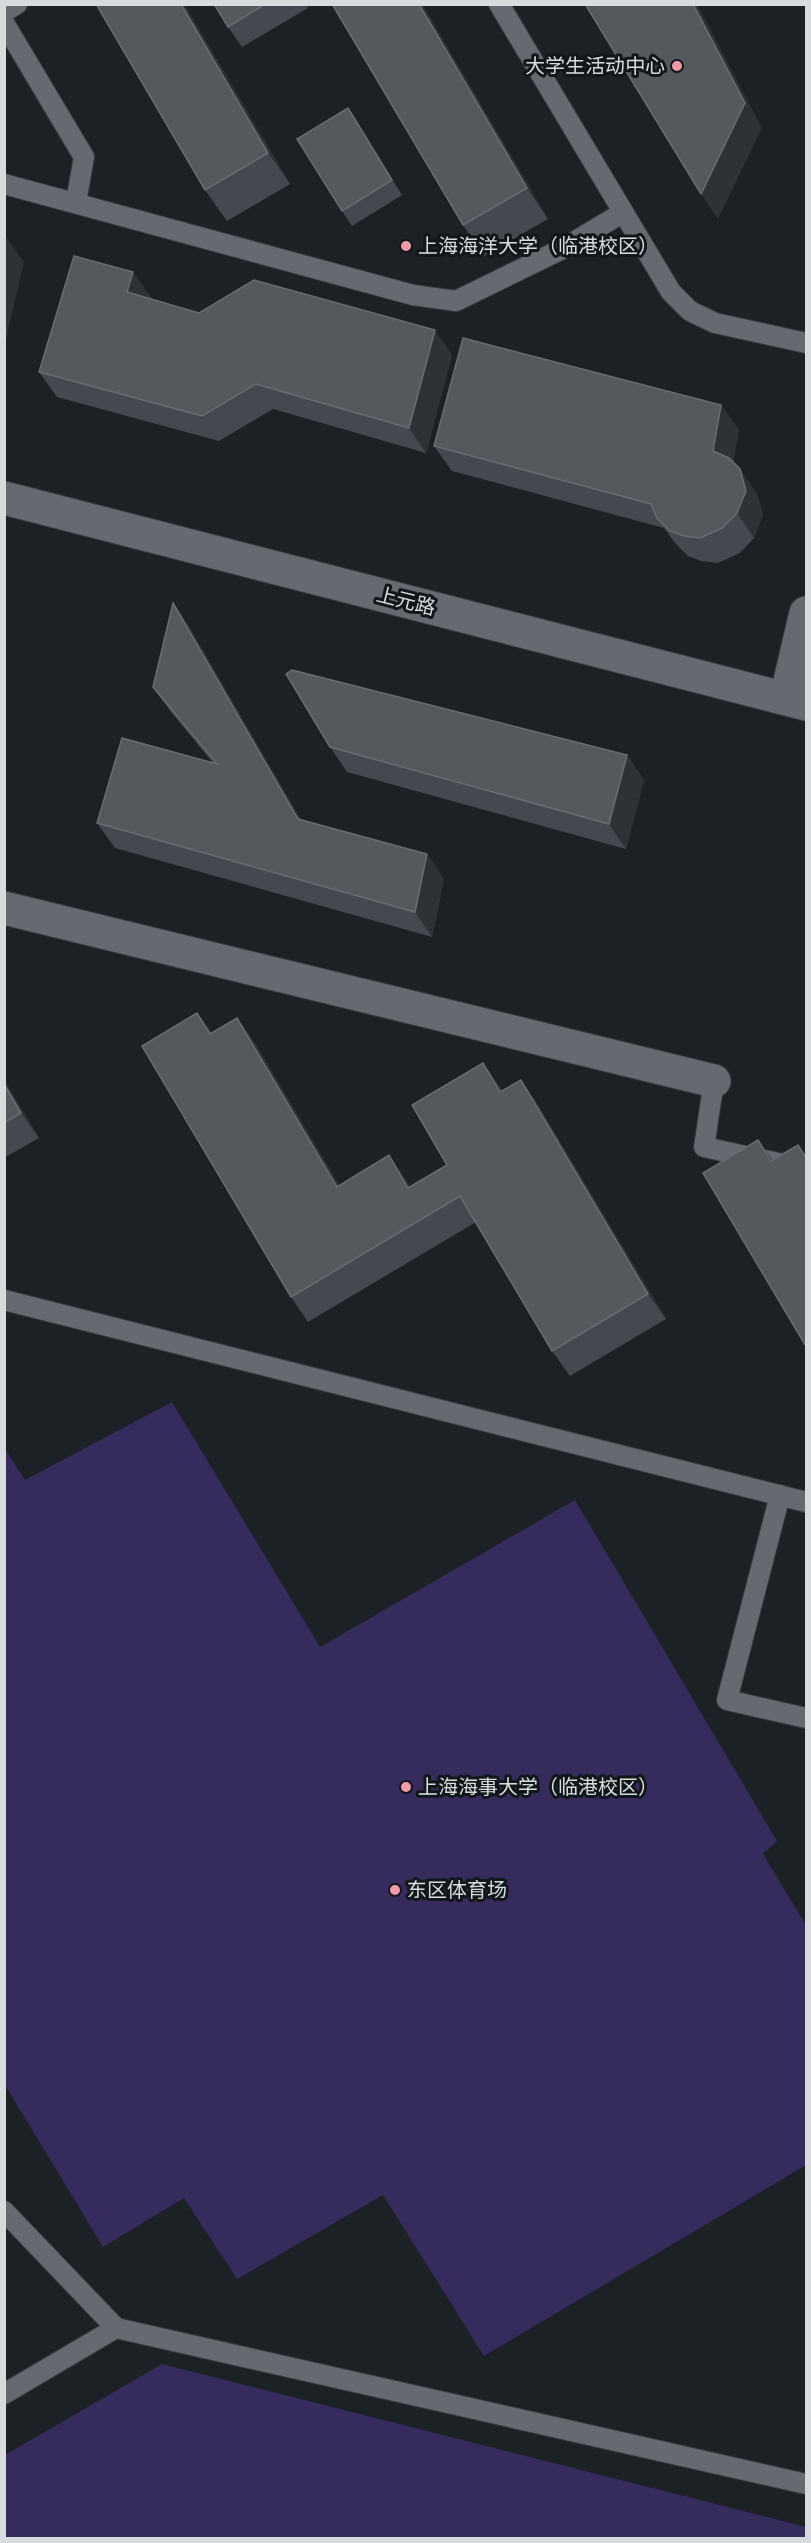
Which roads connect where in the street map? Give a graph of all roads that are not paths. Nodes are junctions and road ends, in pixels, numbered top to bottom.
1 (17, 4) edge
2 (499, 4) edge
3 (4, 12) edge
4 (4, 23) edge
5 (4, 184) edge
6 (76, 202) junction
7 (622, 213) junction
8 (807, 343) edge
9 (4, 498) edge
10 (807, 613) edge
11 (796, 701) edge
12 (4, 908) edge
13 (714, 1081) joint
14 (807, 1169) edge
15 (4, 1300) edge
16 (780, 1495) junction
17 (807, 1502) edge
18 (807, 1718) edge
19 (4, 2211) edge
20 (116, 2328) junction
21 (4, 2394) edge
22 (807, 2484) edge

1 - 3 lane
2 - 7 lane
4 - 6 lane
5 - 6 lane
6 - 7 lane
7 - 8 lane
9 - 11 street, 上元路
10 - 11 street
12 - 13 street
13 - 14 lane
15 - 16 lane
16 - 17 lane
16 - 18 lane
19 - 20 lane
20 - 21 lane
20 - 22 lane

